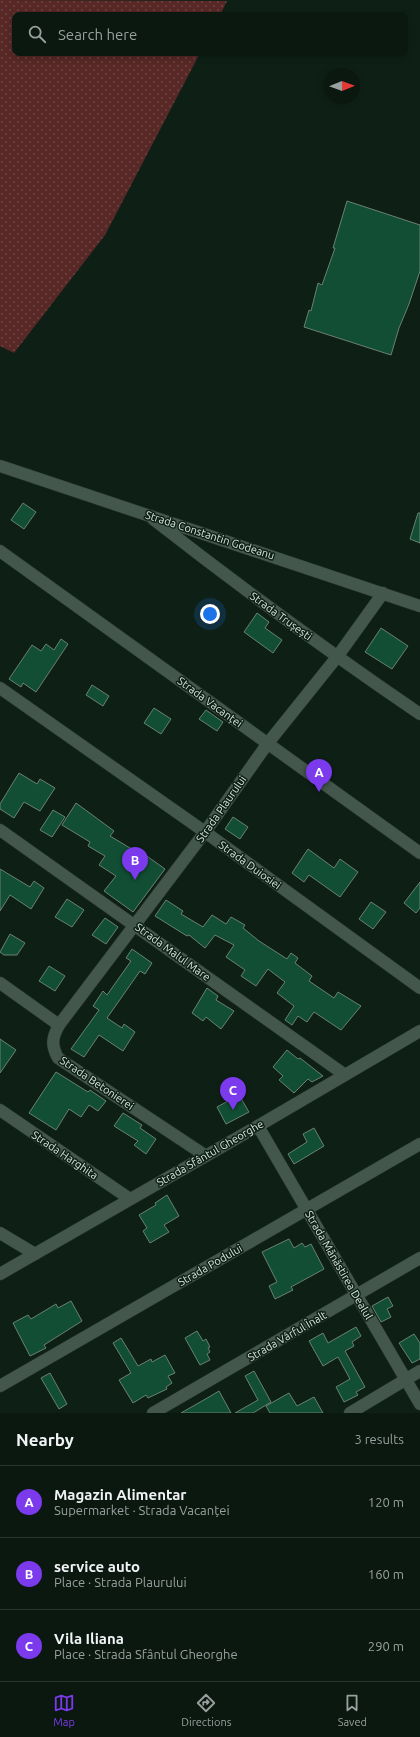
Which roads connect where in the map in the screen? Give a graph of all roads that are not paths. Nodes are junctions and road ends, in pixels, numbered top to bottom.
1 (0, 466) edge
2 (145, 513) junction
3 (0, 551) edge
4 (383, 593) junction
5 (420, 606) edge
6 (337, 657) junction
7 (0, 688) edge
8 (420, 714) edge
9 (268, 743) junction
10 (0, 830) edge
11 (205, 832) junction
12 (420, 853) edge
13 (135, 925) junction
14 (0, 983) edge
15 (420, 988) edge
16 (59, 1025) junction
17 (420, 1031) edge
18 (345, 1075) junction
19 (0, 1110) edge
20 (258, 1126) junction
21 (420, 1144) edge
22 (206, 1156) junction
23 (130, 1199) junction
24 (307, 1209) junction
25 (0, 1233) edge
26 (36, 1254) junction
27 (420, 1258) edge
28 (0, 1274) edge
29 (357, 1296) junction
30 (420, 1371) edge
31 (406, 1380) junction
32 (0, 1386) edge
33 (420, 1404) edge
34 (153, 1413) edge
35 (350, 1413) edge

1 - 2 street, Strada Constantin Godeanu
2 - 4 street, Strada Constantin Godeanu
2 - 6 street, Strada Trușești
3 - 9 street, Strada Vacanței
4 - 5 street, Strada Constantin Godeanu
4 - 6 street, Strada Plaurului
6 - 8 street, Strada Trușești
6 - 9 street, Strada Plaurului
7 - 11 street, Strada Duiosiei
9 - 11 street, Strada Plaurului
9 - 12 street, Strada Vacanței
10 - 13 street, Strada Malul Mare
11 - 13 street, Strada Plaurului
11 - 15 street, Strada Duiosiei
13 - 16 street, Strada Plaurului
13 - 18 street, Strada Malul Mare
14 - 16 street
16 - 22 street, Strada Betonierei
17 - 18 street, Strada Sfântul Gheorghe
18 - 20 street, Strada Sfântul Gheorghe
19 - 23 street, Strada Harghita
20 - 22 street, Strada Sfântul Gheorghe
20 - 24 street, Strada Mănăstirea Dealul
21 - 24 street, Strada Podului
22 - 23 street, Strada Sfântul Gheorghe
23 - 26 street, Strada Sfântul Gheorghe
24 - 29 street, Strada Mănăstirea Dealul
24 - 32 street, Strada Podului
25 - 26 street
26 - 28 street, Strada Sfântul Gheorghe
27 - 29 street, Strada Vârful Înalt
29 - 31 street, Strada Mănăstirea Dealul
29 - 34 street, Strada Vârful Înalt
30 - 31 street
31 - 33 street, Strada Mănăstirea Dealul
31 - 35 street

